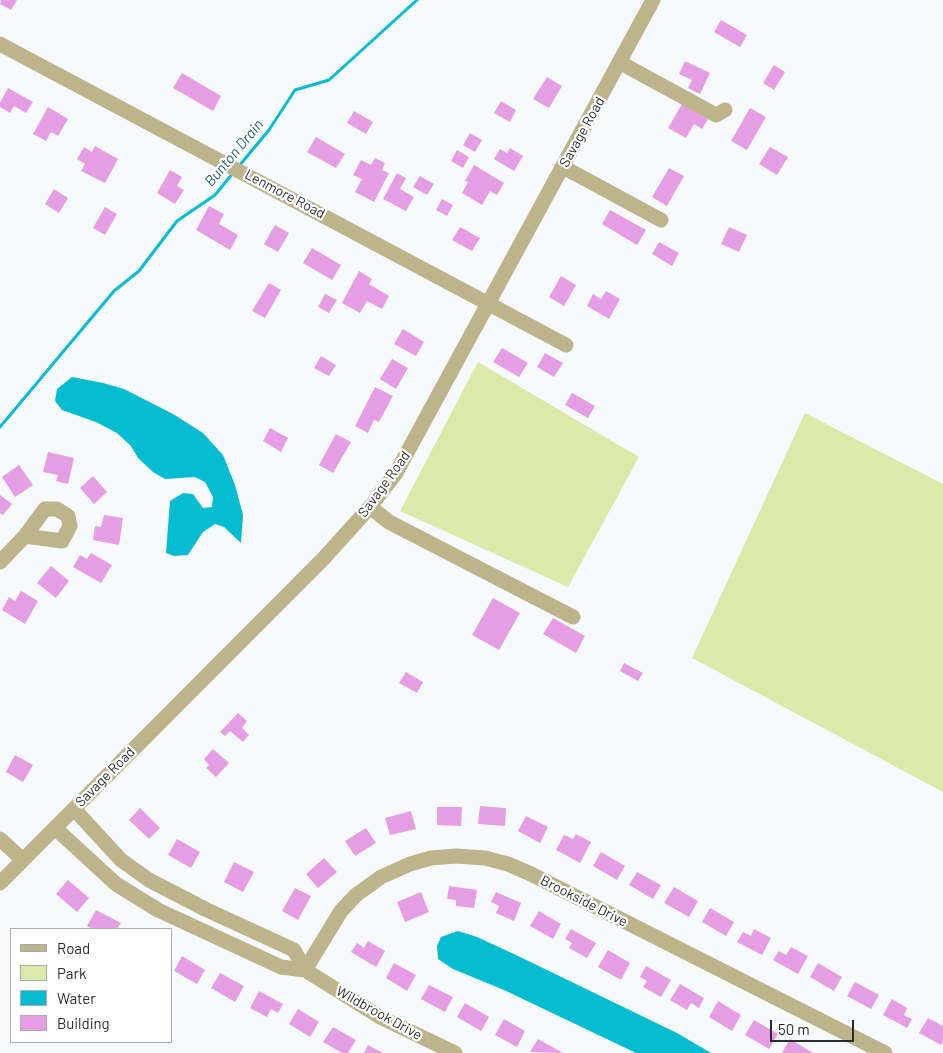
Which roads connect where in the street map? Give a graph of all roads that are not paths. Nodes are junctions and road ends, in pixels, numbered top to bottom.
1 (652, 0) edge
2 (0, 44) edge
3 (620, 62) junction
4 (725, 110) dead end
5 (563, 167) junction
6 (661, 220) dead end
7 (489, 304) junction
8 (566, 345) dead end
9 (370, 507) junction
10 (24, 536) dead end
11 (0, 562) edge
12 (572, 617) dead end
13 (74, 809) junction
14 (55, 828) junction
15 (0, 839) edge
16 (23, 860) junction
17 (2, 878) edge
18 (169, 891) junction
19 (158, 910) junction
20 (305, 970) junction
21 (455, 1053) edge
22 (885, 1053) edge

1 - 3 street, Savage Road
2 - 7 street, Lenmore Road
3 - 4 street
3 - 5 street, Savage Road
5 - 6 street
5 - 7 street, Savage Road
7 - 8 street, Lenmore Road
7 - 9 street, Savage Road
9 - 12 street
9 - 13 street, Savage Road
10 - 11 street
13 - 14 street, Savage Road
13 - 18 street, Wildbrook Drive
14 - 16 street, Savage Road
14 - 19 street, Wildbrook Drive
15 - 16 street
16 - 17 street, Savage Road
18 - 19 street
18 - 20 street, Wildbrook Drive
19 - 20 street, Wildbrook Drive
20 - 21 street, Wildbrook Drive
20 - 22 street, Brookside Drive

